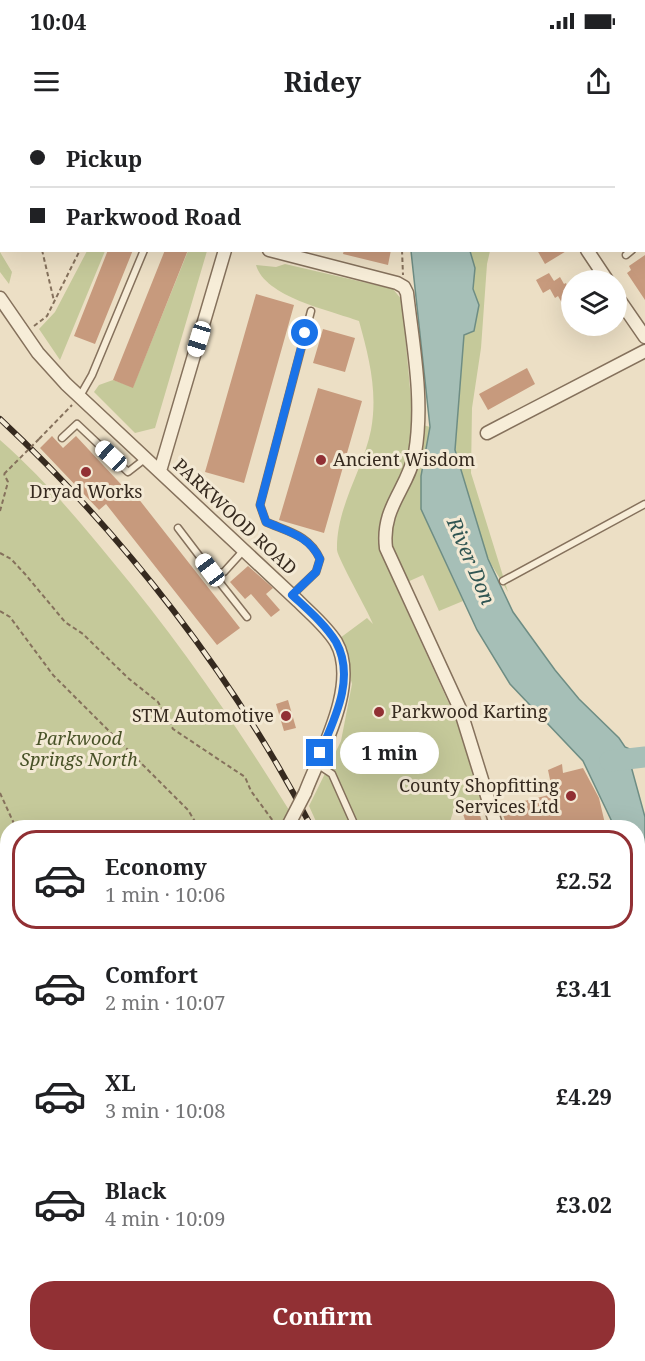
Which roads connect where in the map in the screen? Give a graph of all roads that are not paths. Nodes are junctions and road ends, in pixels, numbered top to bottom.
1 (143, 252) edge
2 (224, 252) edge
3 (277, 252) edge
4 (588, 252) edge
5 (630, 252) edge
6 (626, 255) dead end
7 (600, 270) edge
8 (0, 298) edge
9 (627, 310) edge
10 (311, 311) dead end
11 (644, 334) edge
12 (645, 351) edge
13 (76, 401) junction
14 (487, 433) dead end
15 (62, 438) dead end
16 (146, 458) junction
17 (160, 471) junction
18 (645, 504) edge
19 (178, 528) dead end
20 (243, 550) junction
21 (213, 574) junction
22 (503, 581) dead end
23 (292, 595) junction
24 (247, 617) dead end
25 (316, 764) junction
26 (292, 820) edge
27 (352, 820) edge
28 (495, 820) edge

1 - 13 lane
2 - 17 street
3 - 28 street
4 - 7 street
5 - 6 lane
8 - 13 street, PARKWOOD ROAD
9 - 11 street
10 - 23 lane
12 - 14 street
13 - 16 street, PARKWOOD ROAD
15 - 16 lane
16 - 17 street, PARKWOOD ROAD
17 - 20 street, PARKWOOD ROAD
18 - 22 lane
19 - 21 lane
20 - 21 lane
20 - 23 street, PARKWOOD ROAD
21 - 24 lane
23 - 25 street, PARKWOOD ROAD
25 - 26 street, PARKWOOD ROAD, bridge
25 - 27 lane

